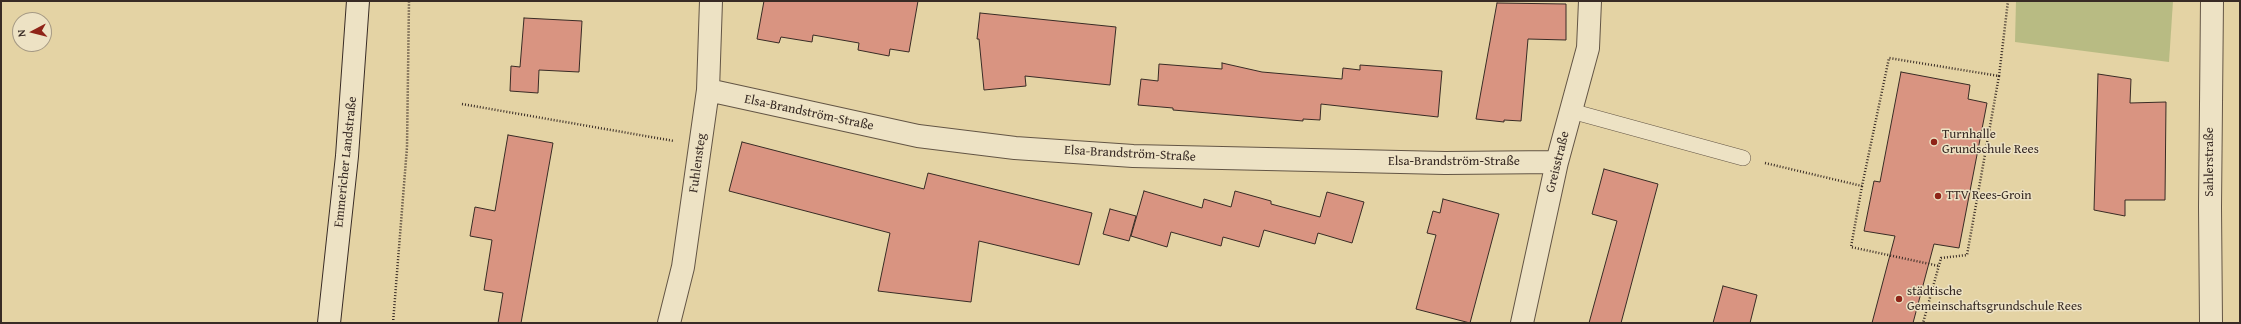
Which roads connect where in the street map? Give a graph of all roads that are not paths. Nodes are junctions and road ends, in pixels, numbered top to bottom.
1 (358, 1) edge
2 (711, 1) edge
3 (1590, 1) edge
4 (2212, 1) edge
5 (708, 90) junction
6 (1571, 111) junction
7 (1743, 158) road end
8 (1557, 162) junction
9 (329, 323) edge
10 (669, 323) edge
11 (1522, 323) edge
12 (2211, 323) edge

1 - 9 street, Emmericher Landstraße
2 - 5 street, Fuhlensteg
3 - 6 street, Greisstraße
4 - 12 street, Sahlerstraße
5 - 8 street, Elsa-Brandström-Straße
5 - 10 street, Fuhlensteg
6 - 7 lane
6 - 8 street, Greisstraße
8 - 11 street, Greisstraße

